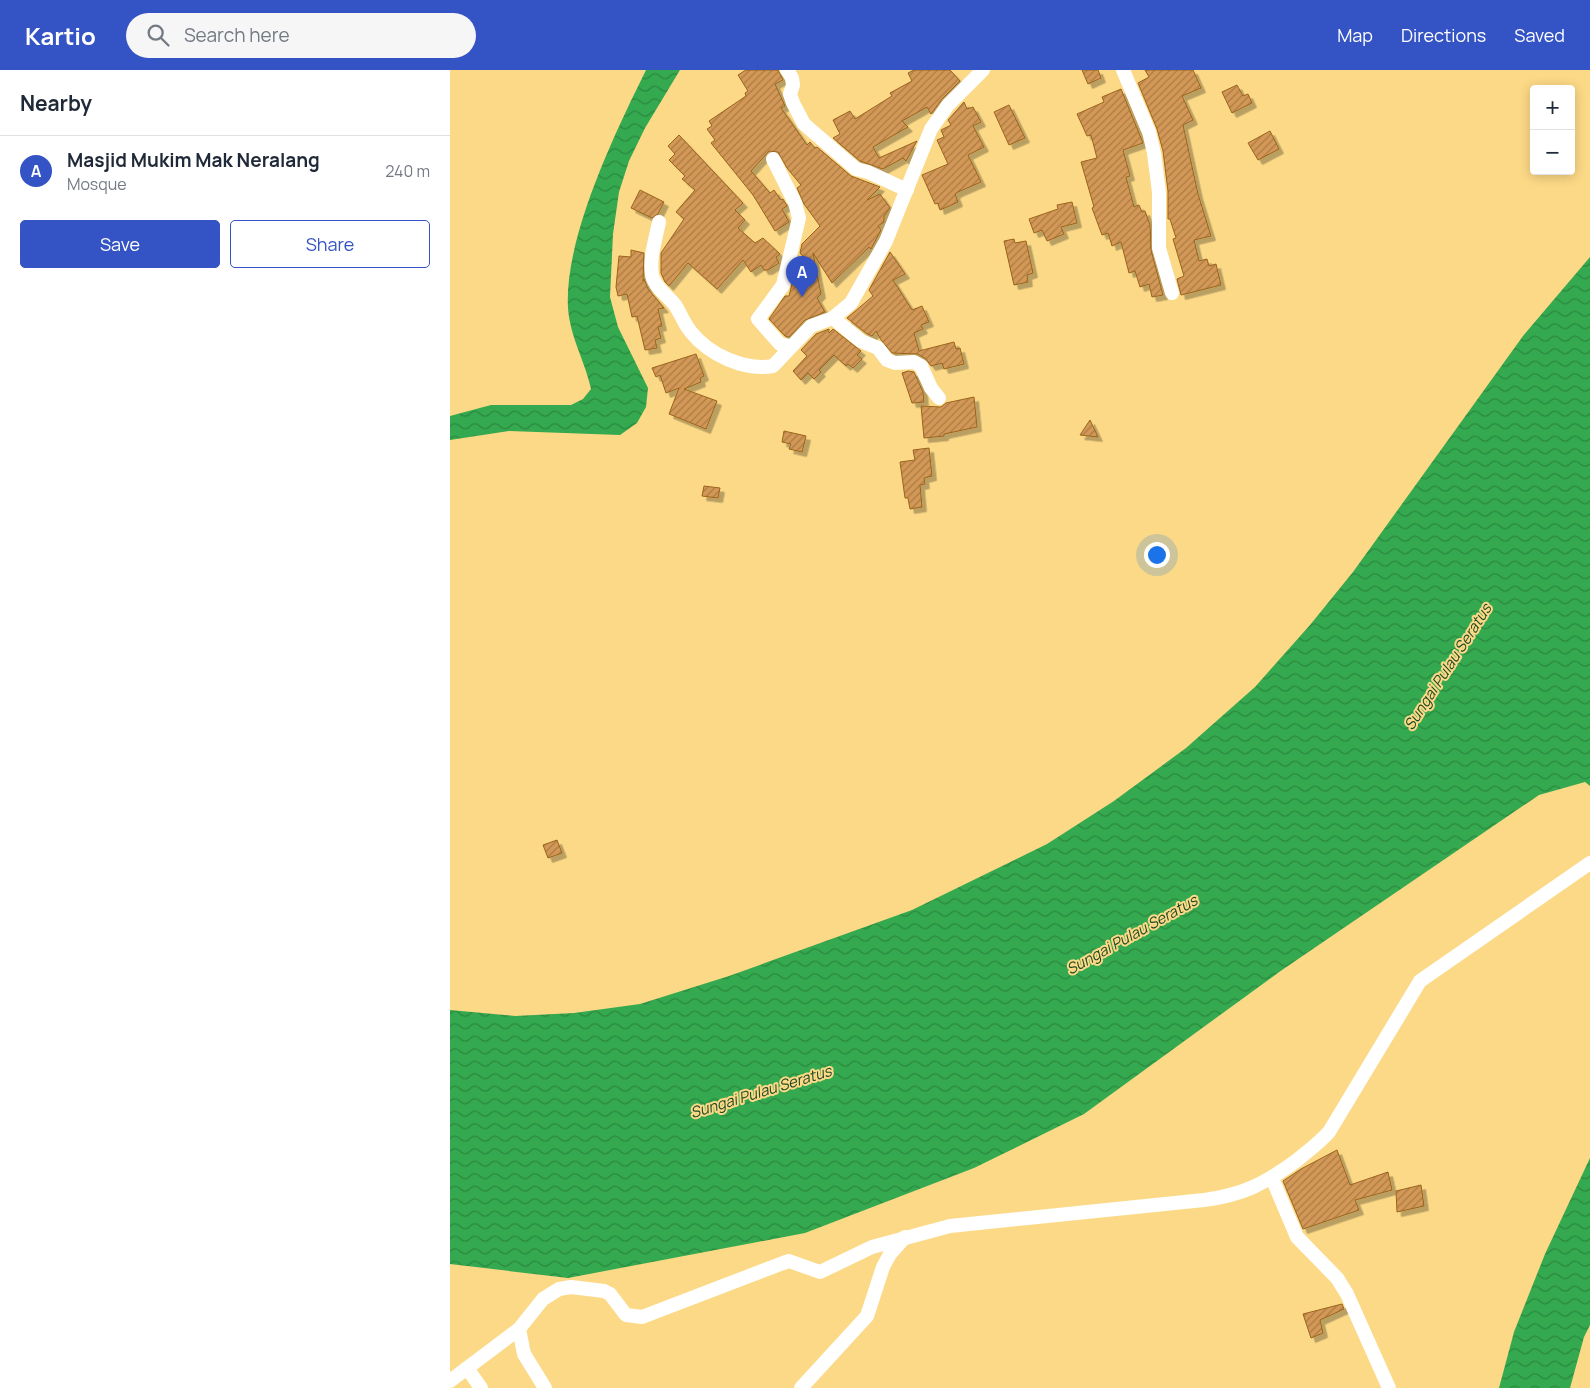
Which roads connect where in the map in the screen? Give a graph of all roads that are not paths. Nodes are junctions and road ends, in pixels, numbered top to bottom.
1 (787, 70) edge
2 (983, 70) edge
3 (1123, 70) edge
4 (774, 159) dead end
5 (907, 190) junction
6 (659, 222) dead end
7 (1172, 293) dead end
8 (832, 318) junction
9 (790, 346) junction
10 (939, 398) dead end
11 (1590, 862) edge
12 (1272, 1178) junction
13 (906, 1237) junction
14 (519, 1329) junction
15 (467, 1368) junction
16 (450, 1381) edge
17 (481, 1388) edge
18 (545, 1388) edge
19 (801, 1388) edge
20 (1389, 1388) edge

1 - 5 street
2 - 5 street
3 - 7 street
4 - 9 street
5 - 8 street
6 - 9 street
8 - 9 street
8 - 10 street
11 - 12 street
12 - 13 street
12 - 20 street
13 - 14 street
13 - 19 street
14 - 15 street
14 - 18 street
15 - 16 street
15 - 17 street

